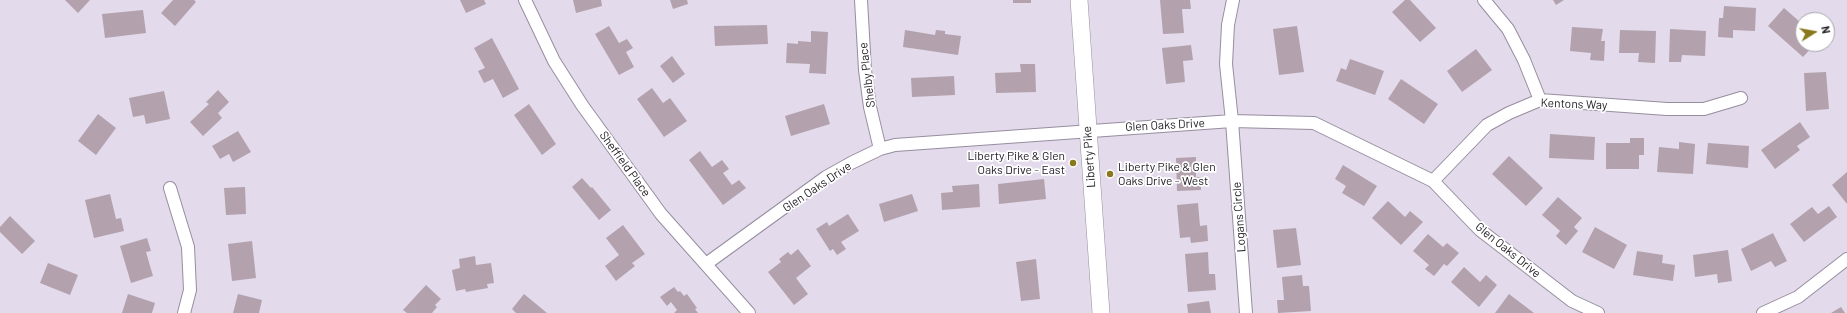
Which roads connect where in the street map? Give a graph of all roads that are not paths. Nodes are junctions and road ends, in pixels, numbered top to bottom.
1 (525, 0) edge
2 (861, 0) edge
3 (1079, 0) edge
4 (1233, 0) edge
5 (1484, 0) edge
6 (1741, 98) dead end
7 (1540, 100) junction
8 (1232, 121) junction
9 (1087, 130) junction
10 (880, 149) junction
11 (1433, 181) junction
12 (170, 188) dead end
13 (1847, 259) edge
14 (706, 264) junction
15 (184, 313) edge
16 (749, 313) edge
17 (1101, 313) edge
18 (1246, 313) edge
19 (1598, 313) edge
20 (1763, 313) edge

1 - 14 street, Sheffield Place
2 - 10 street, Shelby Place
3 - 9 street, Liberty Pike
4 - 8 street, Logans Circle
5 - 7 street
6 - 7 street, Kentons Way
7 - 11 street, Kentons Way
8 - 9 street, Glen Oaks Drive
8 - 11 street, Glen Oaks Drive
8 - 18 street, Logans Circle
9 - 10 street, Glen Oaks Drive
9 - 17 street, Liberty Pike
10 - 14 street, Glen Oaks Drive
11 - 19 street, Glen Oaks Drive
12 - 15 street
13 - 20 street
14 - 16 street, Sheffield Place

